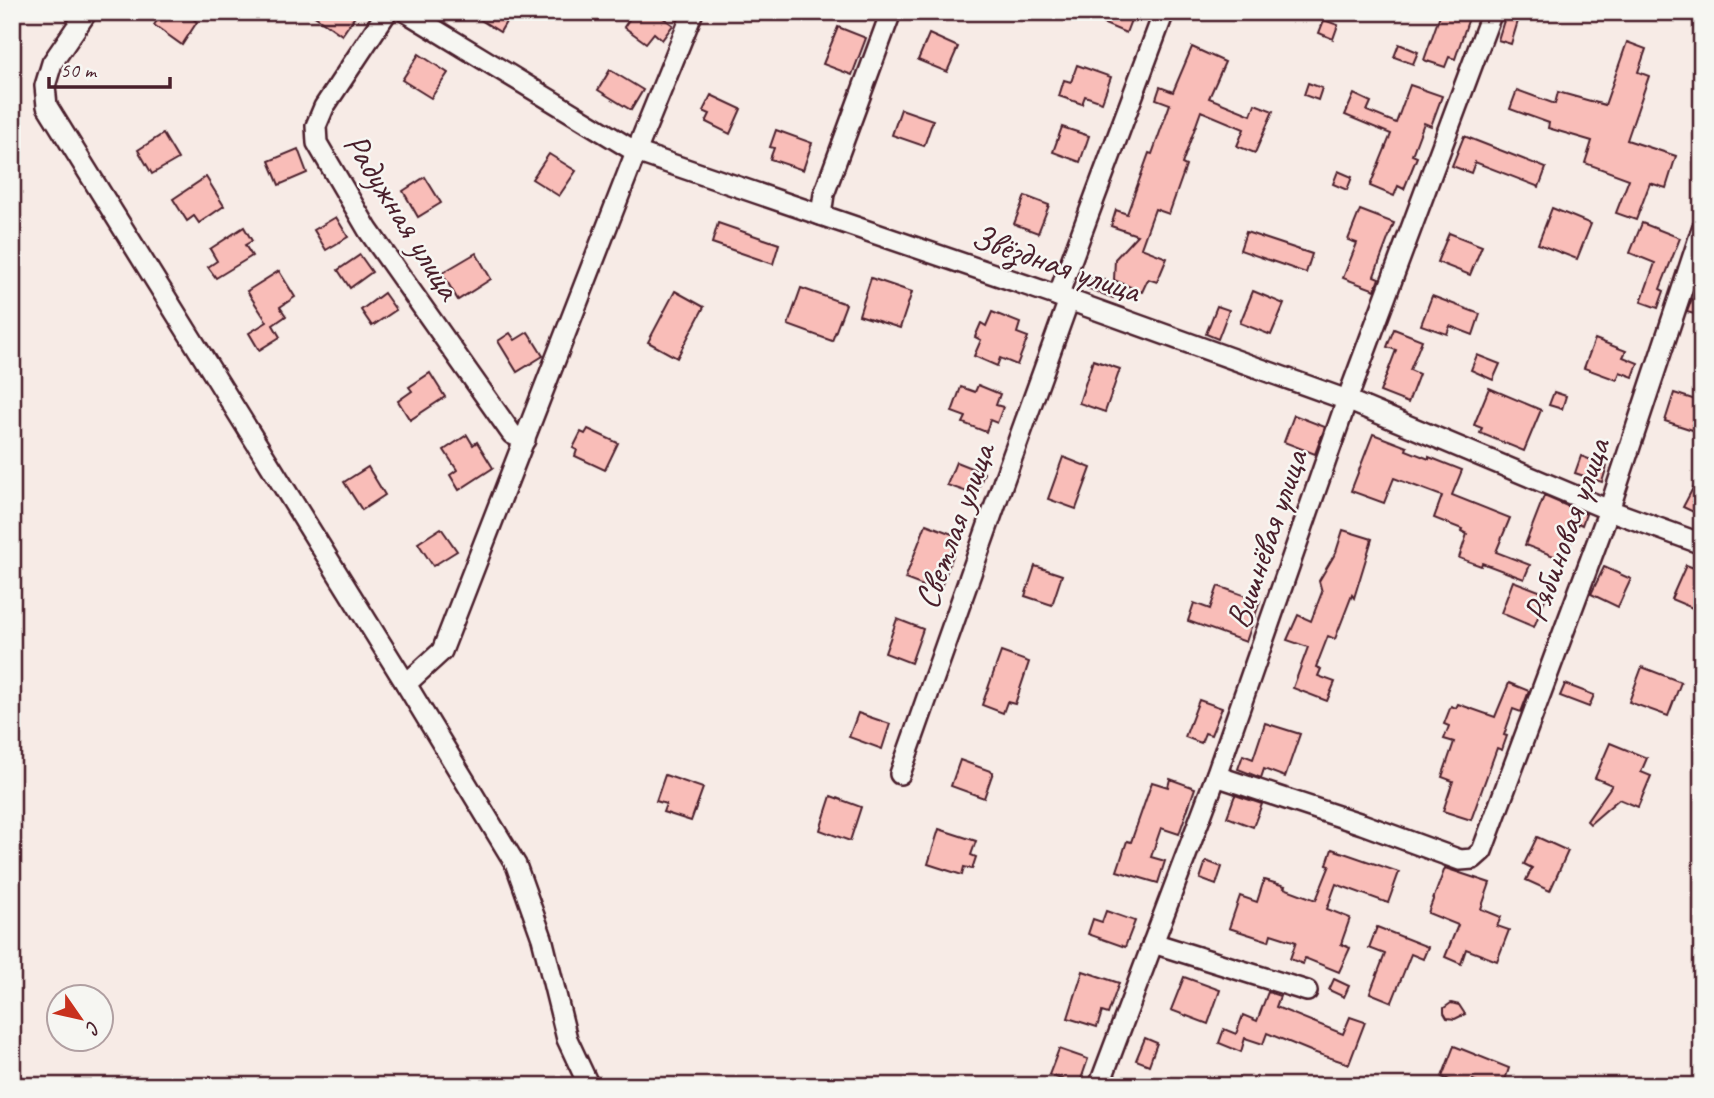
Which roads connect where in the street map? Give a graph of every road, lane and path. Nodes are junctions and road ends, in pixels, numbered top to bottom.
1 (87, 12) edge
2 (387, 12) edge
3 (406, 12) edge
4 (693, 12) edge
5 (891, 12) edge
6 (1164, 12) edge
7 (1492, 12) edge
8 (636, 152) junction
9 (821, 215) junction
10 (1702, 229) edge
11 (1064, 298) junction
12 (1347, 400) junction
13 (526, 440) junction
14 (1609, 510) junction
15 (1702, 544) edge
16 (406, 684) junction
17 (900, 774) dead end
18 (1216, 776) junction
19 (1153, 943) junction
20 (1307, 991) dead end
21 (589, 1086) edge
22 (1099, 1086) edge

1 - 16 street
2 - 13 street, Радужная улица
3 - 8 street, Звёздная улица
4 - 8 street
5 - 9 street
6 - 11 street, Светлая улица
7 - 12 street, Вишнёвая улица
8 - 9 street, Звёздная улица
8 - 13 street
9 - 11 street, Звёздная улица
10 - 14 street, Рябиновая улица
11 - 12 street, Звёздная улица
11 - 17 street, Светлая улица
12 - 14 street, Звёздная улица
12 - 18 street, Вишнёвая улица
13 - 16 street
14 - 15 street, Звёздная улица
14 - 18 street, Рябиновая улица
16 - 21 street
18 - 19 street, Вишнёвая улица
19 - 20 street
19 - 22 street, Вишнёвая улица

